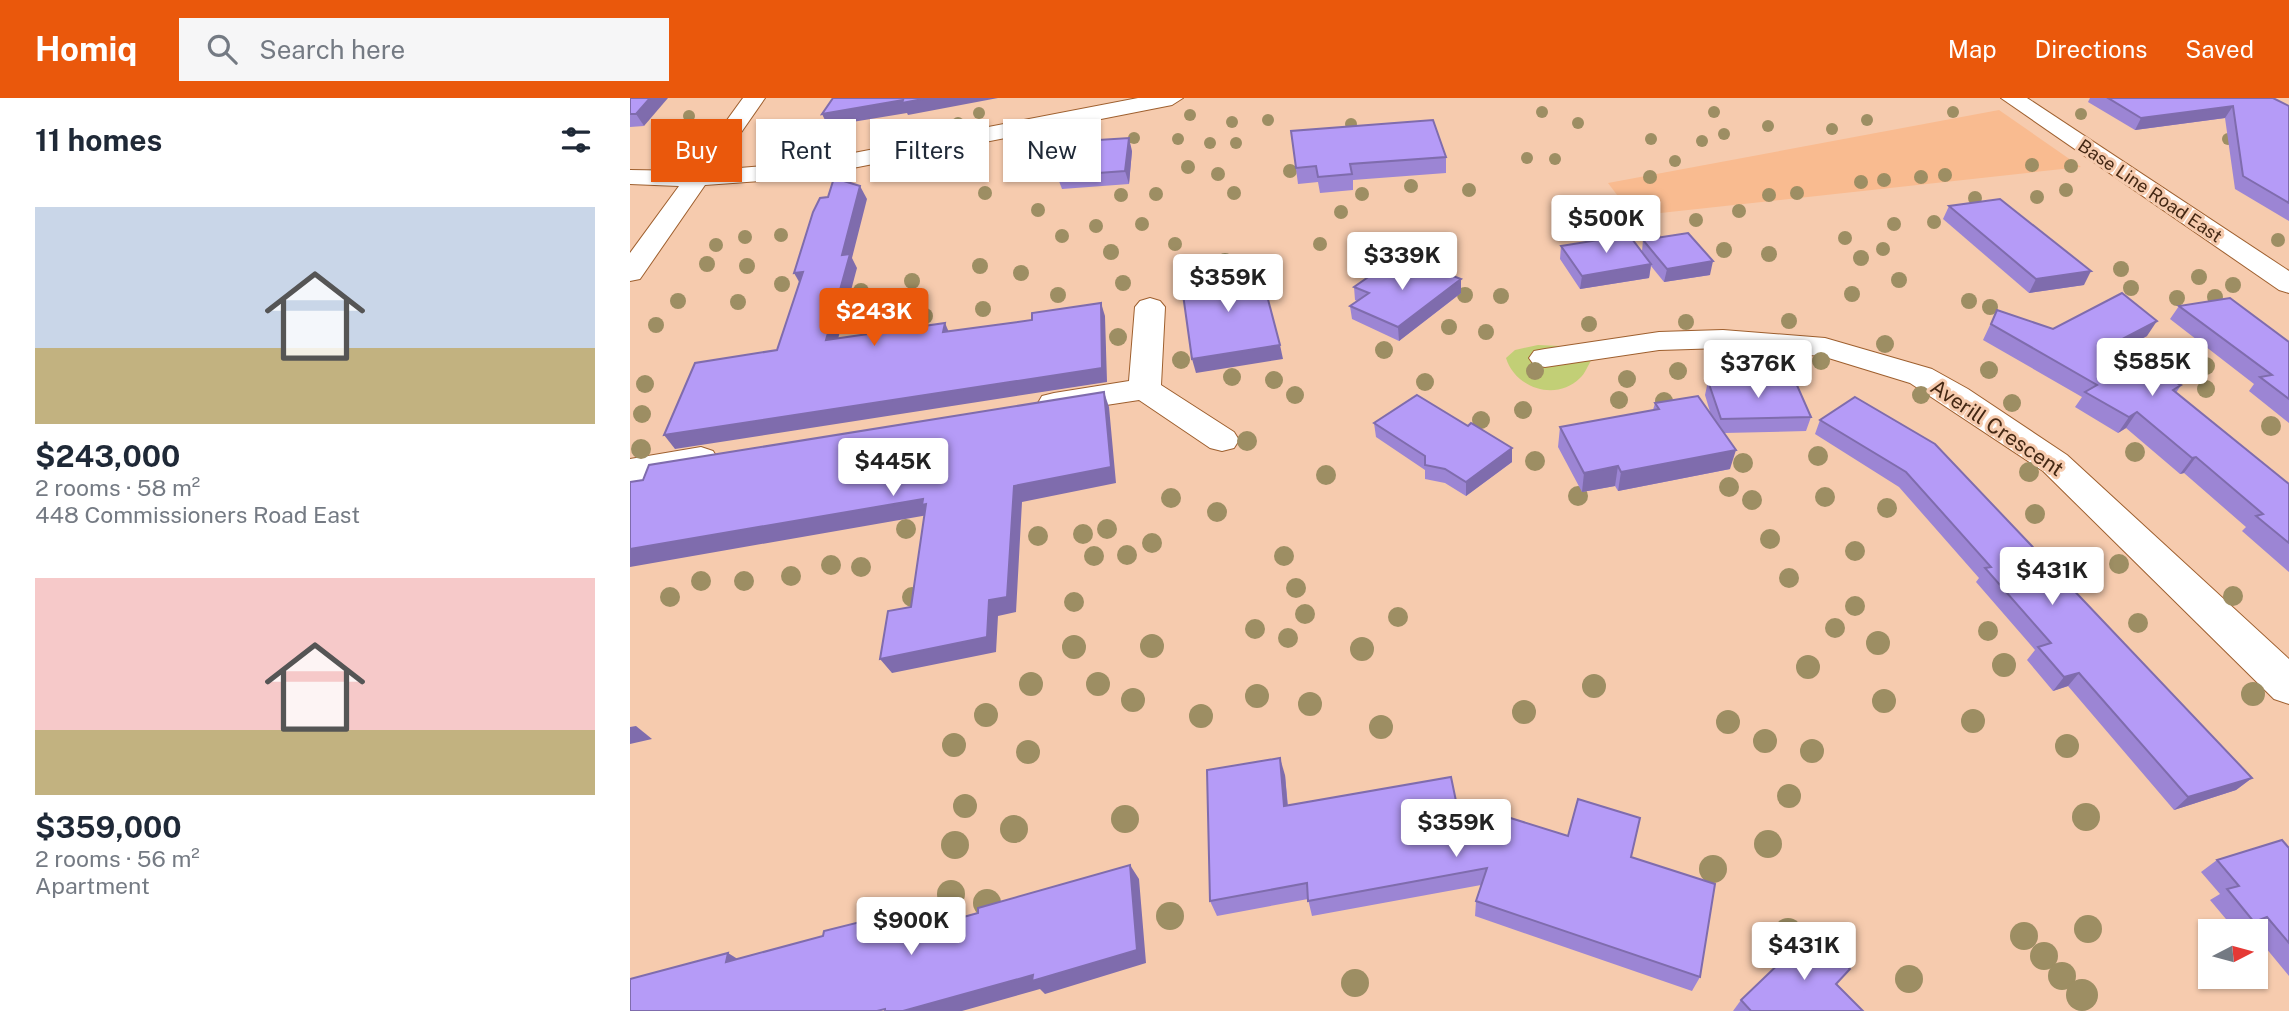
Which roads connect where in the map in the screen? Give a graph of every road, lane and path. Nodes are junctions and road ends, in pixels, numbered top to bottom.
1 (754, 98) edge
2 (1172, 98) edge
3 (2012, 98) edge
4 (739, 119) edge
5 (630, 163) edge
6 (651, 165) edge
7 (742, 170) edge
8 (651, 175) edge
9 (630, 177) edge
10 (694, 182) edge
11 (630, 273) edge
12 (2289, 284) edge
13 (1150, 307) dead end
14 (1545, 358) dead end
15 (1145, 389) junction
16 (1023, 408) edge
17 (1222, 440) dead end
18 (738, 453) edge
19 (630, 471) edge
20 (2289, 687) edge

1 - 4 street
2 - 7 street
3 - 12 street, Base Line Road East
5 - 6 street
8 - 9 street
10 - 11 street
13 - 15 street
14 - 20 street, Averill Crescent
15 - 16 street
15 - 17 street
18 - 19 street

